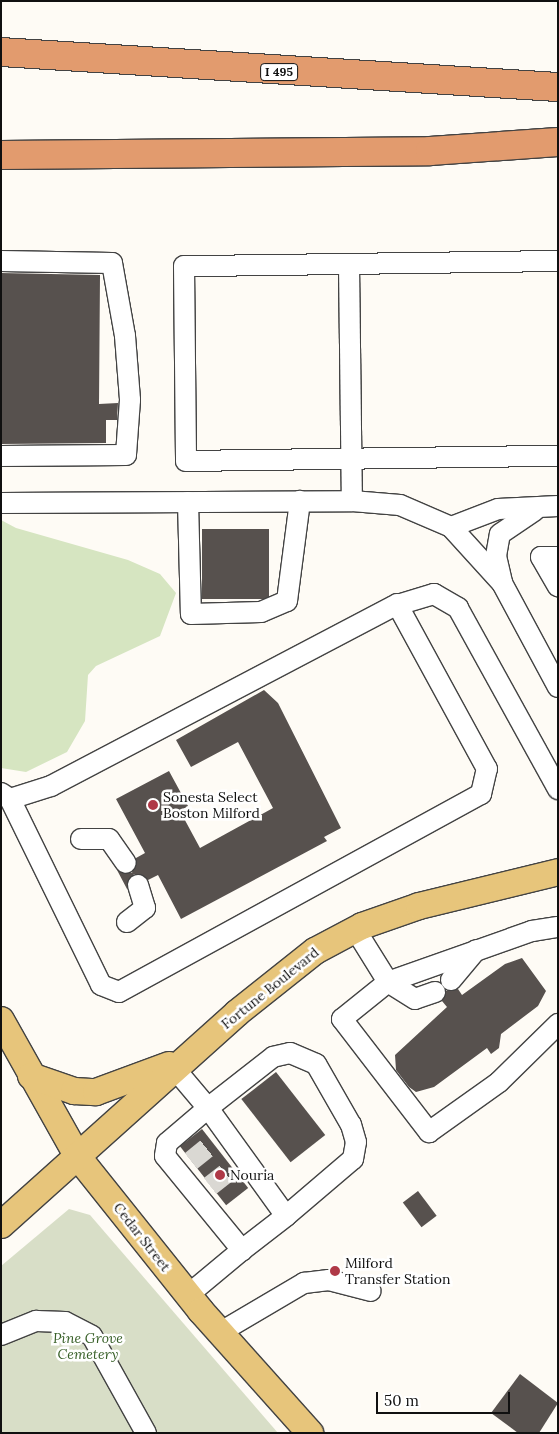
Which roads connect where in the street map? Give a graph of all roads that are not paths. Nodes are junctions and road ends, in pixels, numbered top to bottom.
1 (1, 52) edge
2 (558, 87) edge
3 (558, 142) edge
4 (1, 155) edge
5 (1, 261) edge
6 (558, 261) edge
7 (349, 264) junction
8 (1, 456) edge
9 (558, 456) edge
10 (351, 458) junction
11 (300, 501) junction
12 (352, 501) junction
13 (188, 502) junction
14 (1, 503) edge
15 (550, 506) edge
16 (451, 528) junction
17 (558, 556) edge
18 (502, 583) junction
19 (558, 586) edge
20 (398, 604) junction
21 (558, 686) edge
22 (558, 789) edge
23 (6, 796) edge
24 (81, 839) dead end
25 (126, 863) dead end
26 (558, 872) edge
27 (138, 885) dead end
28 (127, 922) dead end
29 (558, 928) edge
30 (355, 929) junction
31 (476, 950) junction
32 (388, 982) junction
33 (1, 1020) edge
34 (558, 1024) edge
35 (182, 1063) junction
36 (31, 1076) junction
37 (213, 1103) junction
38 (78, 1157) junction
39 (282, 1211) junction
40 (1, 1225) edge
41 (242, 1250) junction
42 (372, 1291) dead end
43 (188, 1295) junction
44 (219, 1333) junction
45 (1, 1335) edge
46 (146, 1433) edge
47 (310, 1433) edge

1 - 2 highway, I 495
3 - 4 highway
5 - 8 lane
6 - 7 lane
7 - 10 lane
7 - 10 lane
9 - 10 lane
10 - 12 lane
11 - 12 lane
11 - 13 lane
11 - 13 lane
12 - 16 lane
13 - 14 lane
15 - 16 lane
15 - 18 lane
16 - 18 lane
17 - 19 lane
18 - 21 lane
20 - 22 lane
20 - 23 lane
20 - 23 lane
24 - 25 lane
26 - 30 main road, Fortune Boulevard
27 - 28 lane
29 - 31 lane
30 - 32 lane
30 - 35 main road, Fortune Boulevard
31 - 32 lane
31 - 32 lane
32 - 34 lane
33 - 36 main road, Cedar Street
35 - 36 main road
35 - 37 lane
35 - 38 main road, Fortune Boulevard
36 - 38 main road, Cedar Street
37 - 39 lane
37 - 39 lane
37 - 39 lane
37 - 41 lane
38 - 40 main road, Fortune Boulevard
38 - 43 main road, Cedar Street
39 - 41 lane
41 - 43 lane
42 - 44 lane
43 - 44 main road, Cedar Street
44 - 47 main road, Cedar Street
45 - 46 lane

